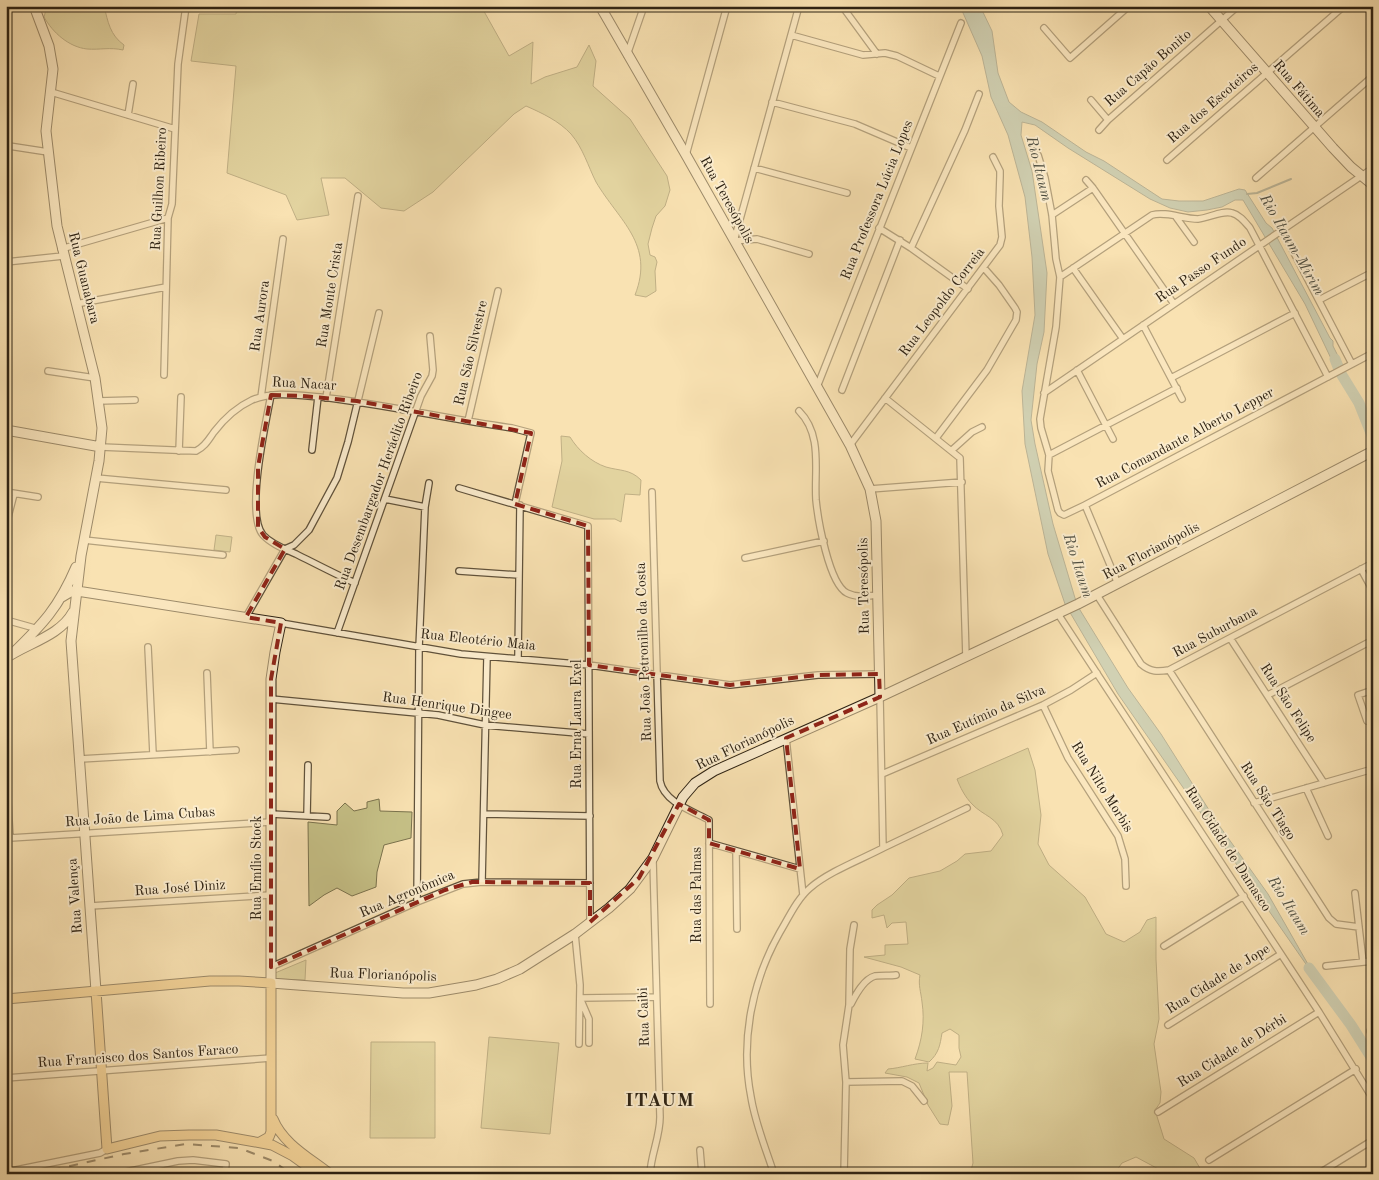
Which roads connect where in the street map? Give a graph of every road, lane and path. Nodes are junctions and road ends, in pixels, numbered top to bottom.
1 (34, 6) edge
2 (186, 6) edge
3 (600, 6) edge
4 (644, 6) edge
5 (727, 6) edge
6 (799, 6) edge
7 (842, 6) edge
8 (1129, 6) edge
9 (1209, 6) edge
10 (1238, 6) edge
11 (1344, 6) edge
12 (1221, 20) junction
13 (960, 23) dead end
14 (1044, 28) dead end
15 (791, 35) junction
16 (877, 54) junction
17 (627, 55) junction
18 (1267, 73) junction
19 (940, 76) junction
20 (1373, 76) edge
21 (133, 84) dead end
22 (51, 92) junction
23 (979, 94) dead end
24 (1091, 100) dead end
25 (772, 102) junction
26 (128, 115) junction
27 (1108, 120) junction
28 (1315, 127) junction
29 (175, 129) junction
30 (1098, 130) dead end
31 (9, 146) dead end
32 (911, 148) junction
33 (48, 152) junction
34 (686, 154) junction
35 (1038, 155) dead end
36 (994, 157) dead end
37 (1167, 160) dead end
38 (754, 168) junction
39 (1373, 168) edge
40 (1361, 176) junction
41 (1256, 178) dead end
42 (1086, 180) dead end
43 (1373, 185) edge
44 (1094, 188) junction
45 (847, 193) dead end
46 (358, 196) dead end
47 (1052, 215) junction
48 (1176, 217) junction
49 (168, 218) junction
50 (879, 228) junction
51 (1280, 231) junction
52 (1125, 233) junction
53 (283, 239) dead end
54 (734, 240) junction
55 (900, 240) junction
56 (1194, 242) dead end
57 (1261, 244) junction
58 (911, 248) junction
59 (62, 252) junction
60 (809, 254) dead end
61 (6, 262) edge
62 (984, 268) junction
63 (1073, 268) junction
64 (1373, 272) edge
65 (1060, 277) junction
66 (166, 287) junction
67 (968, 290) junction
68 (498, 291) dead end
69 (1319, 300) junction
70 (76, 304) junction
71 (1174, 304) junction
72 (379, 313) dead end
73 (1295, 313) junction
74 (1143, 325) junction
75 (430, 336) dead end
76 (1123, 339) junction
77 (1373, 353) edge
78 (1352, 364) junction
79 (1077, 370) junction
80 (48, 371) dead end
81 (164, 375) dead end
82 (1331, 375) junction
83 (94, 378) junction
84 (1171, 378) junction
85 (817, 387) junction
86 (1176, 388) junction
87 (842, 390) dead end
88 (1044, 393) junction
89 (271, 395) junction
90 (182, 397) dead end
91 (261, 397) junction
92 (318, 397) junction
93 (326, 398) junction
94 (885, 398) junction
95 (1182, 398) dead end
96 (136, 400) dead end
97 (98, 401) junction
98 (357, 401) junction
99 (416, 411) junction
100 (799, 411) dead end
101 (468, 421) junction
102 (1106, 425) junction
103 (982, 426) dead end
104 (6, 430) edge
105 (936, 438) junction
106 (1113, 439) dead end
107 (850, 445) junction
108 (101, 447) junction
109 (312, 450) dead end
110 (952, 450) junction
111 (179, 451) junction
112 (1372, 451) edge
113 (1049, 455) junction
114 (96, 478) junction
115 (962, 482) junction
116 (429, 483) dead end
117 (459, 488) dead end
118 (870, 489) junction
119 (226, 490) dead end
120 (6, 492) edge
121 (652, 492) dead end
122 (14, 494) junction
123 (38, 497) dead end
124 (385, 499) junction
125 (518, 505) junction
126 (1084, 505) junction
127 (425, 507) junction
128 (6, 525) edge
129 (84, 540) junction
130 (824, 541) junction
131 (285, 549) junction
132 (223, 555) dead end
133 (81, 556) junction
134 (745, 558) dead end
135 (1373, 563) edge
136 (1361, 569) junction
137 (459, 571) dead end
138 (519, 575) junction
139 (355, 583) junction
140 (1118, 584) junction
141 (77, 591) junction
142 (1373, 591) edge
143 (1097, 594) junction
144 (62, 596) junction
145 (878, 596) junction
146 (75, 607) junction
147 (1058, 614) junction
148 (246, 617) junction
149 (48, 618) junction
150 (6, 620) edge
151 (281, 623) junction
152 (38, 629) junction
153 (60, 629) junction
154 (337, 633) junction
155 (1230, 638) junction
156 (1373, 640) edge
157 (71, 641) junction
158 (148, 647) dead end
159 (419, 648) junction
160 (9, 656) edge
161 (487, 657) junction
162 (966, 657) junction
163 (518, 659) junction
164 (589, 665) junction
165 (1169, 670) junction
166 (206, 673) dead end
167 (1097, 673) junction
168 (657, 674) junction
169 (880, 674) junction
170 (1373, 690) edge
171 (1268, 695) junction
172 (880, 697) junction
173 (271, 699) junction
174 (1043, 704) junction
175 (418, 713) junction
176 (1367, 721) dead end
177 (486, 725) junction
178 (589, 734) junction
179 (786, 738) junction
180 (236, 750) dead end
181 (210, 752) junction
182 (153, 754) junction
183 (80, 759) junction
184 (308, 765) dead end
185 (6, 768) edge
186 (1373, 768) edge
187 (882, 774) junction
188 (1324, 783) junction
189 (7, 786) edge
190 (1306, 788) junction
191 (1254, 803) junction
192 (679, 804) junction
193 (967, 808) dead end
194 (484, 814) junction
195 (307, 816) junction
196 (327, 816) dead end
197 (590, 816) junction
198 (271, 818) junction
199 (85, 833) junction
200 (1328, 836) dead end
201 (709, 843) junction
202 (884, 848) junction
203 (736, 851) junction
204 (653, 858) junction
205 (800, 869) junction
206 (482, 882) junction
207 (590, 883) junction
208 (1126, 886) dead end
209 (1355, 893) dead end
210 (271, 894) junction
211 (803, 895) junction
212 (1244, 896) junction
213 (417, 902) junction
214 (90, 906) junction
215 (590, 922) junction
216 (854, 925) dead end
217 (1359, 927) junction
218 (737, 930) dead end
219 (575, 934) junction
220 (1164, 946) dead end
221 (1282, 954) junction
222 (1373, 960) edge
223 (1363, 962) junction
224 (1326, 966) dead end
225 (271, 967) junction
226 (896, 975) dead end
227 (271, 983) junction
228 (96, 991) junction
229 (656, 997) junction
230 (580, 998) junction
231 (6, 999) edge
232 (710, 1004) dead end
233 (849, 1005) junction
234 (1319, 1012) junction
235 (1168, 1025) dead end
236 (589, 1043) dead end
237 (579, 1044) dead end
238 (271, 1058) junction
239 (1356, 1069) junction
240 (101, 1071) junction
241 (6, 1078) edge
242 (846, 1082) junction
243 (1373, 1099) edge
244 (924, 1101) dead end
245 (1158, 1112) dead end
246 (271, 1114) junction
247 (1373, 1140) edge
248 (260, 1142) junction
249 (107, 1149) junction
250 (700, 1150) dead end
251 (1209, 1160) dead end
252 (144, 1171) edge
253 (6, 1172) edge
254 (116, 1174) edge
255 (226, 1174) edge
256 (318, 1174) edge
257 (330, 1174) edge
258 (650, 1174) edge
259 (702, 1174) edge
260 (774, 1174) edge
261 (844, 1174) edge
262 (1318, 1174) edge

1 - 22 main road, Rua Guanabara
2 - 29 street, Rua Guilhon Ribeiro
3 - 17 main road, Rua Teresópolis
4 - 17 street
5 - 34 street
6 - 15 street
7 - 16 street
8 - 14 street
9 - 12 main road, Rua Fátima
10 - 12 street, Rua Capão Bonito
11 - 18 street, Rua dos Escoteiros
12 - 18 main road, Rua Fátima
12 - 27 street, Rua Capão Bonito
13 - 19 street, Rua Professora Lúcia Lopes
15 - 16 street
15 - 25 street
16 - 19 street
17 - 34 main road, Rua Teresópolis
18 - 28 main road, Rua Fátima
18 - 37 street, Rua dos Escoteiros
19 - 32 street, Rua Professora Lúcia Lopes
20 - 28 street
21 - 26 street
22 - 26 street
22 - 33 main road, Rua Guanabara
23 - 58 street
24 - 27 street
25 - 32 street
25 - 38 street
26 - 29 street
27 - 30 street, Rua Capão Bonito
28 - 40 main road, Rua Fátima
28 - 41 street
29 - 49 street, Rua Guilhon Ribeiro
31 - 33 street
32 - 50 street, Rua Professora Lúcia Lopes
33 - 59 main road, Rua Guanabara
34 - 54 main road, Rua Teresópolis
35 - 47 street
36 - 62 street, Rua Leopoldo Correia
38 - 45 street
38 - 54 street
39 - 40 street, Rua Passo Fundo
40 - 43 main road, Rua Fátima
40 - 51 street, Rua Passo Fundo
42 - 44 street
44 - 47 street
44 - 52 street
46 - 93 street, Rua Monte Crista
47 - 65 street
48 - 52 street
48 - 56 street
48 - 57 street
49 - 59 street
49 - 66 street, Rua Guilhon Ribeiro
50 - 55 street
50 - 85 street, Rua Professora Lúcia Lopes
51 - 57 street, Rua Passo Fundo
51 - 69 street
52 - 63 street
52 - 71 street
53 - 91 street, Rua Aurora
54 - 60 street
54 - 85 main road, Rua Teresópolis
55 - 58 street
55 - 87 street
57 - 71 street, Rua Passo Fundo
57 - 73 street
58 - 67 street
59 - 61 street
59 - 70 main road, Rua Guanabara
62 - 67 street, Rua Leopoldo Correia
62 - 105 street
63 - 65 street
63 - 76 street
64 - 69 street
65 - 88 street
66 - 70 street
66 - 81 street, Rua Guilhon Ribeiro
67 - 94 street, Rua Leopoldo Correia
68 - 101 street, Rua São Silvestre
69 - 78 street
70 - 83 main road, Rua Guanabara
71 - 74 street, Rua Passo Fundo
72 - 98 street
73 - 82 street
73 - 84 street
74 - 76 street, Rua Passo Fundo
74 - 84 street
75 - 99 street, Rua Desembargador Heráclito Ribeiro
76 - 79 street, Rua Passo Fundo
77 - 78 street, Rua Comandante Alberto Lepper
78 - 82 street, Rua Comandante Alberto Lepper
79 - 88 street, Rua Passo Fundo
79 - 102 street
80 - 83 street
82 - 126 street, Rua Comandante Alberto Lepper
83 - 97 main road, Rua Guanabara
84 - 86 street
85 - 107 main road, Rua Teresópolis
86 - 95 street
86 - 102 street
88 - 113 street
89 - 91 street, Rua Nacar
89 - 92 street, Rua Nacar
89 - 131 street
90 - 111 street
91 - 111 street, Rua Nacar
92 - 93 street, Rua Nacar
92 - 109 street
93 - 98 street, Rua Nacar
94 - 105 street
94 - 107 street, Rua Leopoldo Correia
96 - 97 street
97 - 108 main road, Rua Guanabara
98 - 99 street, Rua Nacar
98 - 131 street
99 - 101 street, Rua Nacar
99 - 124 street, Rua Desembargador Heráclito Ribeiro
100 - 130 street
101 - 125 street, Rua Nacar
102 - 106 street
102 - 113 street
103 - 110 street
104 - 108 main road, Rua Nacar
105 - 110 street
107 - 118 main road, Rua Teresópolis
108 - 111 street, Rua Nacar
108 - 114 main road, Rua Guanabara
110 - 115 street
112 - 140 main road, Rua Florianópolis
113 - 126 street, Rua Comandante Alberto Lepper
114 - 119 street
114 - 129 main road, Rua Guanabara
115 - 118 street
115 - 162 street
116 - 127 street
117 - 125 street
118 - 145 main road, Rua Teresópolis
120 - 122 street
121 - 168 street, Rua João Petronilho da Costa
122 - 123 street
122 - 128 street
124 - 127 street
124 - 139 street, Rua Desembargador Heráclito Ribeiro
125 - 138 street
125 - 164 street, Rua Erna Laura Exel
126 - 140 street
127 - 159 street
129 - 132 street
129 - 133 main road, Rua Guanabara
130 - 134 street
130 - 145 street
131 - 139 street
131 - 148 street
133 - 141 main road, Rua Guanabara
133 - 144 main road, Rua Guanabara
135 - 136 street, Rua Suburbana
136 - 142 street
136 - 155 street, Rua Suburbana
137 - 138 street
138 - 163 street
139 - 154 street, Rua Desembargador Heráclito Ribeiro
140 - 143 main road, Rua Florianópolis
141 - 144 main road
141 - 146 main road, Rua Guanabara
141 - 148 main road, Rua Eleotério Maia
143 - 147 main road, Rua Florianópolis
143 - 165 street, Rua Suburbana
144 - 146 main road
144 - 149 main road, Rua Guanabara
145 - 169 main road, Rua Teresópolis
146 - 153 main road, Rua Guanabara
146 - 157 main road, Rua Valença
147 - 162 main road, Rua Florianópolis
147 - 167 street, Rua Cidade de Damasco
148 - 151 main road, Rua Eleotério Maia
149 - 152 main road, Rua Guanabara
149 - 153 main road
150 - 152 street
151 - 154 street, Rua Eleotério Maia
151 - 173 main road, Rua Emílio Stock
152 - 153 main road
152 - 160 main road, Rua Guanabara
153 - 157 main road
153 - 160 main road, Rua Guanabara
154 - 159 street, Rua Eleotério Maia
155 - 165 street, Rua Suburbana
155 - 171 street, Rua São Felipe
156 - 171 street
157 - 183 main road, Rua Valença
158 - 182 street
159 - 161 street, Rua Eleotério Maia
159 - 175 street
161 - 163 street, Rua Eleotério Maia
161 - 177 street
162 - 172 main road, Rua Florianópolis
163 - 164 street, Rua Eleotério Maia
164 - 168 street, Rua Eleotério Maia
164 - 178 street, Rua Erna Laura Exel
165 - 191 street, Rua São Tiago
166 - 181 street
167 - 174 street, Rua Eutímio da Silva
167 - 212 street, Rua Cidade de Damasco
168 - 169 street, Rua Eleotério Maia
168 - 192 street, Rua João Petronilho da Costa
169 - 172 main road, Rua Teresópolis
170 - 176 street
171 - 188 street, Rua São Felipe
172 - 179 main road, Rua Florianópolis
172 - 187 street, Rua Teresópolis
173 - 175 street, Rua Henrique Dingee
173 - 198 main road, Rua Emílio Stock
174 - 187 street, Rua Eutímio da Silva
174 - 208 street, Rua Nilto Morbis
175 - 177 street, Rua Henrique Dingee
175 - 213 street
177 - 178 street, Rua Henrique Dingee
177 - 194 street
178 - 197 street, Rua Erna Laura Exel
179 - 192 main road, Rua Florianópolis
179 - 205 street
180 - 181 street
181 - 182 street
182 - 183 street
183 - 199 main road, Rua Valença
184 - 195 street
185 - 189 street
186 - 188 street
187 - 202 street, Rua Teresópolis
188 - 190 street
189 - 199 street, Rua João de Lima Cubas
190 - 191 street
190 - 200 street
191 - 217 street, Rua São Tiago
192 - 201 street, Rua das Palmas
192 - 204 main road, Rua Florianópolis
193 - 202 street
194 - 197 street
194 - 206 street
195 - 196 street, Rua João de Lima Cubas
195 - 198 street, Rua João de Lima Cubas
197 - 207 street, Rua Erna Laura Exel
198 - 199 street, Rua João de Lima Cubas
198 - 210 main road, Rua Emílio Stock
199 - 214 main road, Rua Valença
201 - 203 street
201 - 232 street, Rua das Palmas
202 - 211 street
203 - 205 street
203 - 218 street
204 - 215 main road, Rua Florianópolis
204 - 229 street, Rua Caibi
205 - 211 street
206 - 207 street, Rua Agronômica
206 - 213 street, Rua Agronômica
207 - 215 street, Rua Erna Laura Exel
209 - 217 street
210 - 214 street, Rua José Diniz
210 - 225 main road, Rua Emílio Stock
211 - 260 street
212 - 220 street
212 - 221 street, Rua Cidade de Damasco
213 - 225 street, Rua Agronômica
214 - 228 main road, Rua Valença
215 - 219 main road, Rua Florianópolis
216 - 233 street
217 - 223 street
219 - 227 main road, Rua Florianópolis
219 - 230 street
221 - 234 street, Rua Cidade de Damasco
221 - 235 street, Rua Cidade de Jope
222 - 223 street
223 - 224 street
225 - 227 main road, Rua Emílio Stock
226 - 233 street
227 - 228 main road, Rua Florianópolis
227 - 238 main road, Rua Emílio Stock
228 - 231 main road, Rua Florianópolis
228 - 240 main road, Rua Valença
229 - 230 street
229 - 258 street, Rua Caibi
230 - 236 street
230 - 237 street
233 - 242 street
234 - 239 street, Rua Cidade de Damasco
234 - 245 street, Rua Cidade de Dérbi
238 - 240 street, Rua Francisco dos Santos Faraco
238 - 246 main road, Rua Emílio Stock
239 - 243 street, Rua Cidade de Damasco
239 - 251 street
240 - 241 street, Rua Francisco dos Santos Faraco
240 - 249 main road, Rua Valença
242 - 244 street
242 - 261 street
246 - 248 main road, Rua Emílio Stock
246 - 257 main road
247 - 262 street
248 - 249 main road
248 - 256 main road
249 - 253 street
250 - 259 street
252 - 254 street
252 - 255 street

